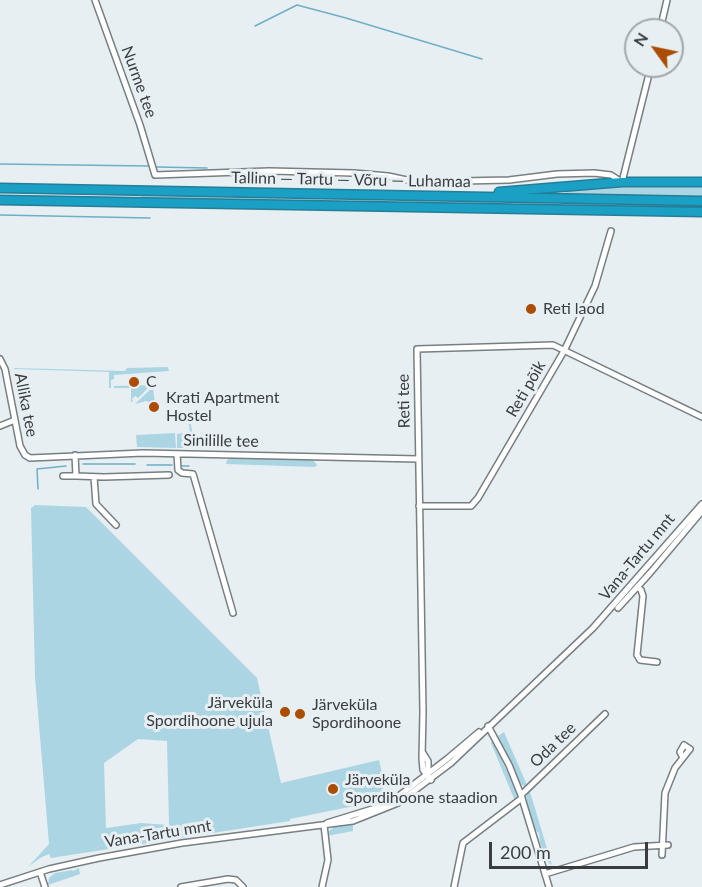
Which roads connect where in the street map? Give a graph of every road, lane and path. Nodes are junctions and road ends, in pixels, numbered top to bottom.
1 (95, 0) edge
2 (668, 0) edge
3 (663, 18) edge
4 (648, 78) edge
5 (622, 182) junction
6 (702, 182) edge
7 (0, 188) edge
8 (454, 196) junction
9 (0, 200) edge
10 (702, 201) edge
11 (702, 212) edge
12 (611, 231) dead end
13 (564, 351) junction
14 (0, 359) edge
15 (702, 417) edge
16 (15, 420) junction
17 (0, 426) edge
18 (177, 453) junction
19 (25, 455) joint
20 (75, 455) junction
21 (418, 459) junction
22 (169, 475) dead end
23 (76, 476) junction
24 (63, 477) dead end
25 (94, 477) junction
26 (702, 504) edge
27 (419, 506) junction
28 (702, 511) edge
29 (116, 525) dead end
30 (637, 587) junction
31 (233, 613) dead end
32 (594, 628) junction
33 (657, 662) dead end
34 (605, 714) dead end
35 (488, 726) junction
36 (682, 756) dead end
37 (430, 777) junction
38 (521, 796) junction
39 (324, 825) junction
40 (665, 845) junction
41 (662, 855) dead end
42 (40, 872) junction
43 (545, 874) junction
44 (0, 885) edge
45 (45, 887) edge
46 (180, 887) edge
47 (243, 887) edge
48 (322, 887) edge
49 (454, 887) edge
50 (549, 887) edge

1 - 5 street, Nurme tee
2 - 3 street
4 - 5 street
5 - 6 highway
5 - 8 highway
7 - 8 highway, Tallinn — Tartu — Võru — Luhamaa
8 - 10 highway, Tallinn — Tartu — Võru — Luhamaa
9 - 11 highway, Tallinn — Tartu — Võru — Luhamaa
12 - 13 street, Reti põik
13 - 15 street, Reti tee
13 - 21 street, Reti tee
13 - 27 street, Reti põik
14 - 16 street, Allika tee
16 - 17 street
16 - 19 street, Allika tee
18 - 20 street, Sinilille tee
18 - 21 street, Sinilille tee
18 - 31 street
19 - 20 street, Sinilille tee
20 - 23 street
21 - 27 street, Reti tee
22 - 25 street
23 - 24 street
23 - 25 street
25 - 29 street
26 - 32 street, Vana-Tartu mnt
27 - 37 street, Reti tee
28 - 30 street, Vana-Tartu mnt
30 - 32 street, Vana-Tartu mnt
30 - 33 street
32 - 35 street, Vana-Tartu mnt
34 - 38 street, Oda tee
35 - 37 street, Vana-Tartu mnt
35 - 38 street
36 - 40 street
37 - 39 street, Vana-Tartu mnt
38 - 43 street
38 - 49 street, Oda tee
39 - 42 street, Vana-Tartu mnt
39 - 48 street
40 - 41 street
40 - 43 street
42 - 44 street, Vana-Tartu mnt
42 - 45 street
43 - 50 street
46 - 47 street

